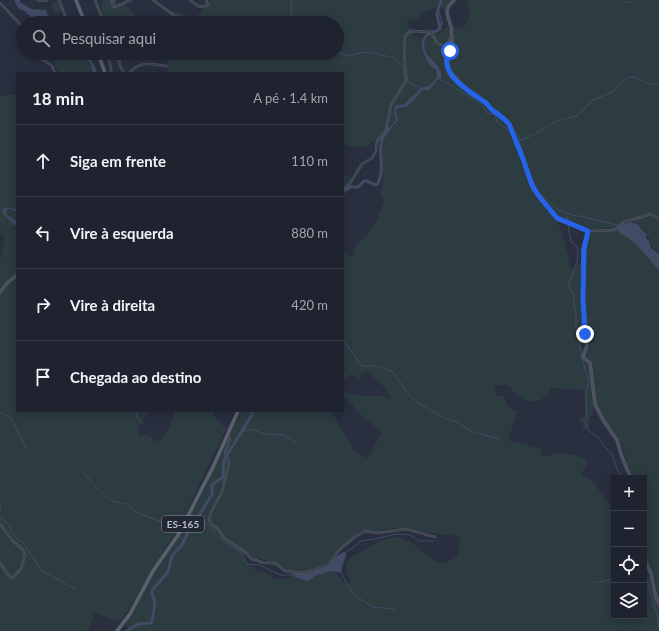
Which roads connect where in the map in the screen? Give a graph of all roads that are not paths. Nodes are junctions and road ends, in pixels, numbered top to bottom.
1 (38, 0) edge
2 (47, 0) edge
3 (59, 0) edge
4 (76, 0) edge
5 (95, 0) edge
6 (111, 0) edge
7 (114, 0) edge
8 (131, 0) edge
9 (153, 0) edge
10 (190, 0) edge
11 (206, 0) edge
12 (454, 0) edge
13 (0, 3) edge
14 (113, 6) junction
15 (65, 16) edge
16 (82, 16) edge
17 (101, 16) edge
18 (175, 16) edge
19 (16, 20) edge
20 (452, 35) junction
21 (44, 60) edge
22 (100, 60) edge
23 (109, 60) edge
24 (118, 60) edge
25 (167, 66) dead end
26 (55, 72) edge
27 (105, 72) edge
28 (112, 72) edge
29 (123, 72) edge
30 (129, 72) edge
31 (344, 189) edge
32 (659, 219) edge
33 (588, 231) junction
34 (16, 276) edge
35 (0, 292) edge
36 (238, 412) edge
37 (228, 434) junction
38 (630, 475) edge
39 (0, 524) edge
40 (435, 536) dead end
41 (0, 563) edge
42 (647, 565) edge
43 (659, 604) edge
44 (117, 631) edge

1 - 2 street
3 - 15 street
4 - 16 main road
5 - 17 street
6 - 14 street
7 - 14 street
8 - 14 street
9 - 18 street
10 - 11 street
12 - 20 street
13 - 19 street
20 - 31 street
20 - 33 street
21 - 26 street
22 - 27 main road
23 - 28 street
24 - 29 street
25 - 30 street
32 - 33 street
33 - 38 street
34 - 35 street
36 - 37 main road, ES-165
37 - 40 street
37 - 44 main road, ES-165
39 - 41 street
42 - 43 street

